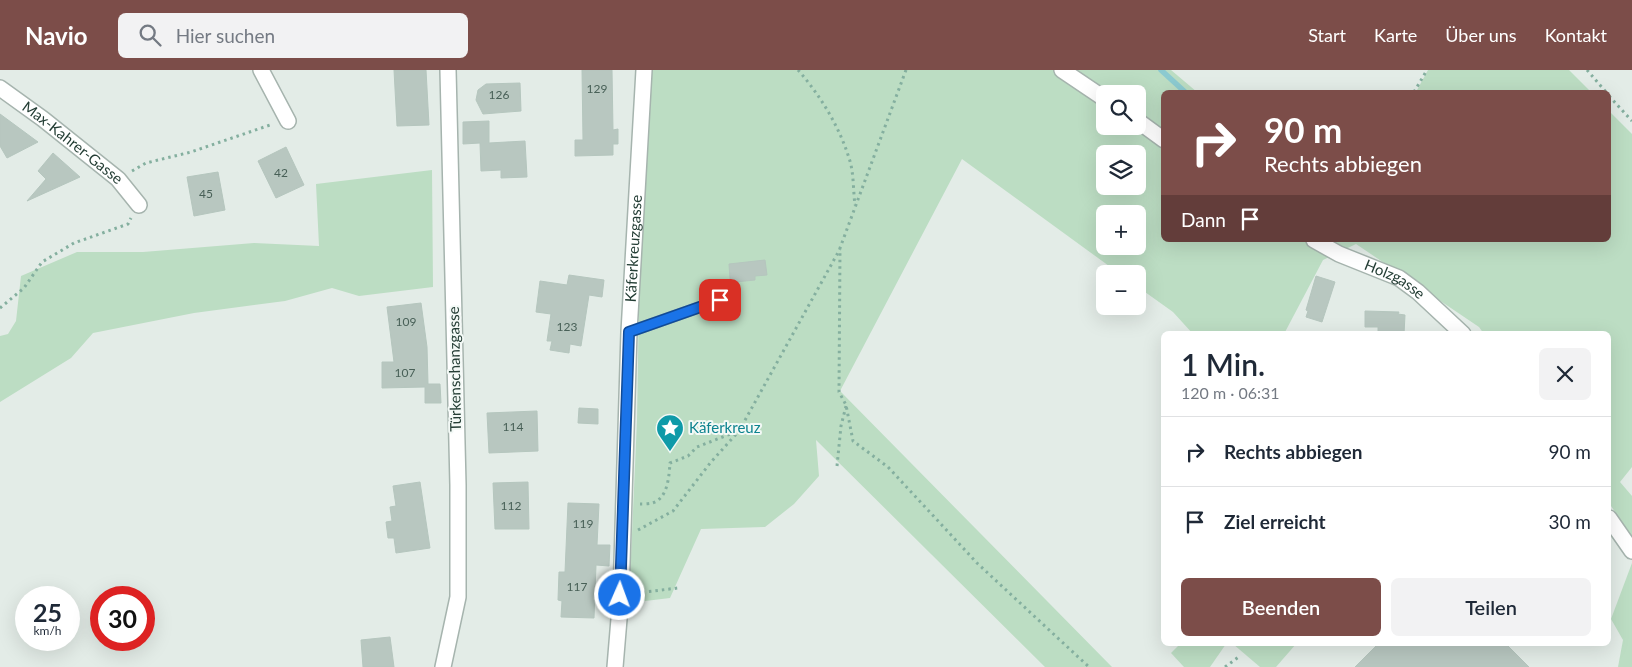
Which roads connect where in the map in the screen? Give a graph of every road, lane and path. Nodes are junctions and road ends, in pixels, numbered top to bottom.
1 (261, 70) edge
2 (448, 70) edge
3 (644, 70) edge
4 (798, 70) edge
5 (906, 70) edge
6 (1062, 70) edge
7 (1427, 70) edge
8 (1587, 70) edge
9 (0, 88) edge
10 (1415, 90) edge
11 (1604, 90) edge
12 (1096, 93) edge
13 (1611, 98) edge
14 (288, 121) joint
15 (1632, 121) edge
16 (1146, 128) edge
17 (1161, 138) edge
18 (118, 178) junction
19 (139, 205) joint
20 (855, 207) junction
21 (1318, 242) edge
22 (840, 248) junction
23 (720, 300) dead end
24 (0, 308) edge
25 (1460, 331) edge
26 (629, 332) junction
27 (846, 405) junction
28 (739, 431) junction
29 (837, 466) dead end
30 (636, 504) dead end
31 (1611, 521) edge
32 (623, 534) junction
33 (1632, 551) edge
34 (678, 588) dead end
35 (620, 595) junction
36 (1240, 656) dead end
37 (443, 667) edge
38 (615, 667) edge
39 (1089, 667) edge
40 (1225, 667) edge

1 - 14 street
2 - 37 street, Türkenschanzgasse
3 - 26 street, Käferkreuzgasse
4 - 20 path
5 - 20 path
6 - 12 street
7 - 10 path
8 - 11 path
9 - 18 street, Max-Kahrer-Gasse
13 - 15 path
14 - 18 path
16 - 17 street
18 - 19 street, Max-Kahrer-Gasse
19 - 24 path
20 - 22 path
21 - 25 street, Holzgasse
22 - 27 path
22 - 28 path
23 - 26 lane
26 - 32 street, Käferkreuzgasse
27 - 29 path
27 - 39 path
28 - 30 path
28 - 32 path
31 - 33 street
32 - 35 street, Käferkreuzgasse
34 - 35 path
35 - 38 street, Käferkreuzgasse
36 - 40 path

